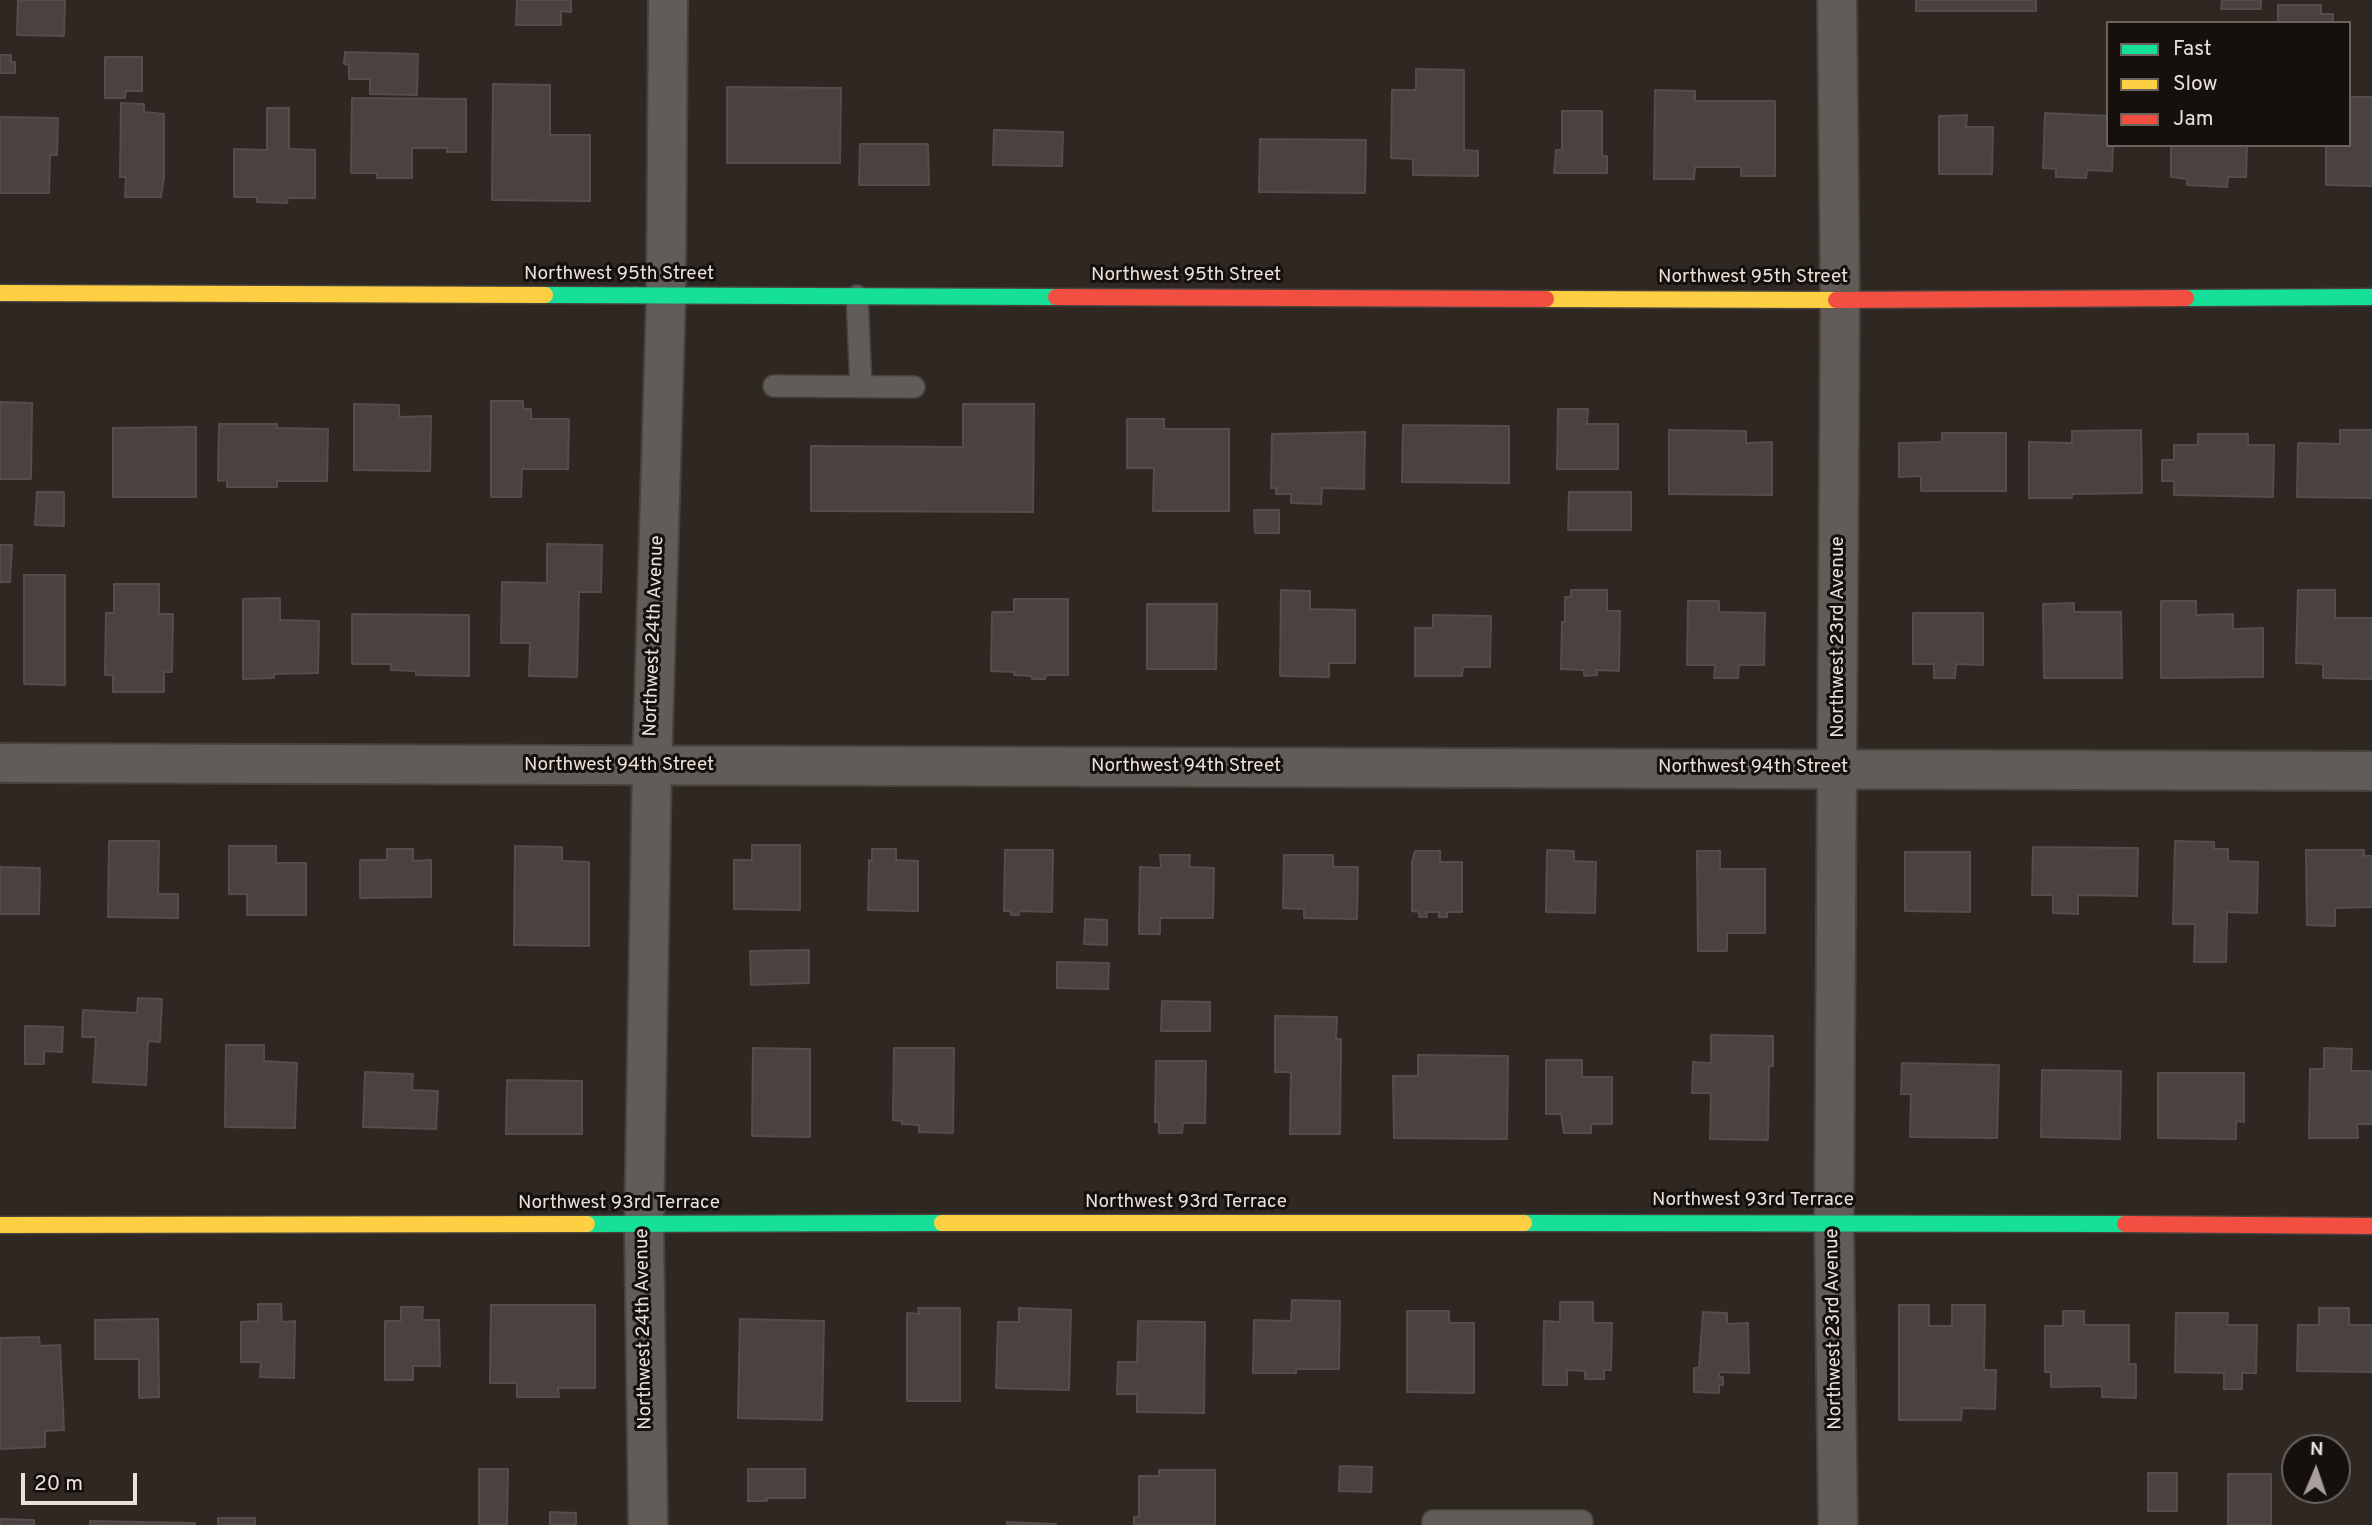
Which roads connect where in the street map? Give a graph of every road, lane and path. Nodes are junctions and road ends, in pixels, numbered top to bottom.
1 (668, 0) edge
2 (1837, 0) edge
3 (0, 293) edge
4 (666, 296) junction
5 (857, 296) junction
6 (2372, 298) edge
7 (1840, 300) junction
8 (774, 386) dead end
9 (861, 387) junction
10 (914, 387) dead end
11 (0, 763) edge
12 (652, 766) junction
13 (1838, 768) junction
14 (2372, 771) edge
15 (1834, 1222) junction
16 (0, 1225) edge
17 (644, 1225) junction
18 (2372, 1226) edge
19 (648, 1525) edge
20 (1433, 1525) edge
21 (1582, 1525) edge
22 (1838, 1525) edge

1 - 4 street, Northwest 24th Avenue
2 - 7 street, Northwest 23rd Avenue
3 - 4 main road, Northwest 95th Street
4 - 5 main road, Northwest 95th Street
4 - 12 street, Northwest 24th Avenue
5 - 7 main road, Northwest 95th Street
5 - 9 lane
6 - 7 main road, Northwest 95th Street
7 - 13 street, Northwest 23rd Avenue
8 - 9 lane
9 - 10 lane
11 - 12 street, Northwest 94th Street
12 - 13 street, Northwest 94th Street
12 - 17 street, Northwest 24th Avenue
13 - 14 street, Northwest 94th Street
13 - 15 street, Northwest 23rd Avenue
15 - 17 main road, Northwest 93rd Terrace
15 - 18 main road, Northwest 93rd Terrace
15 - 22 street, Northwest 23rd Avenue
16 - 17 main road, Northwest 93rd Terrace
17 - 19 street, Northwest 24th Avenue
20 - 21 lane

